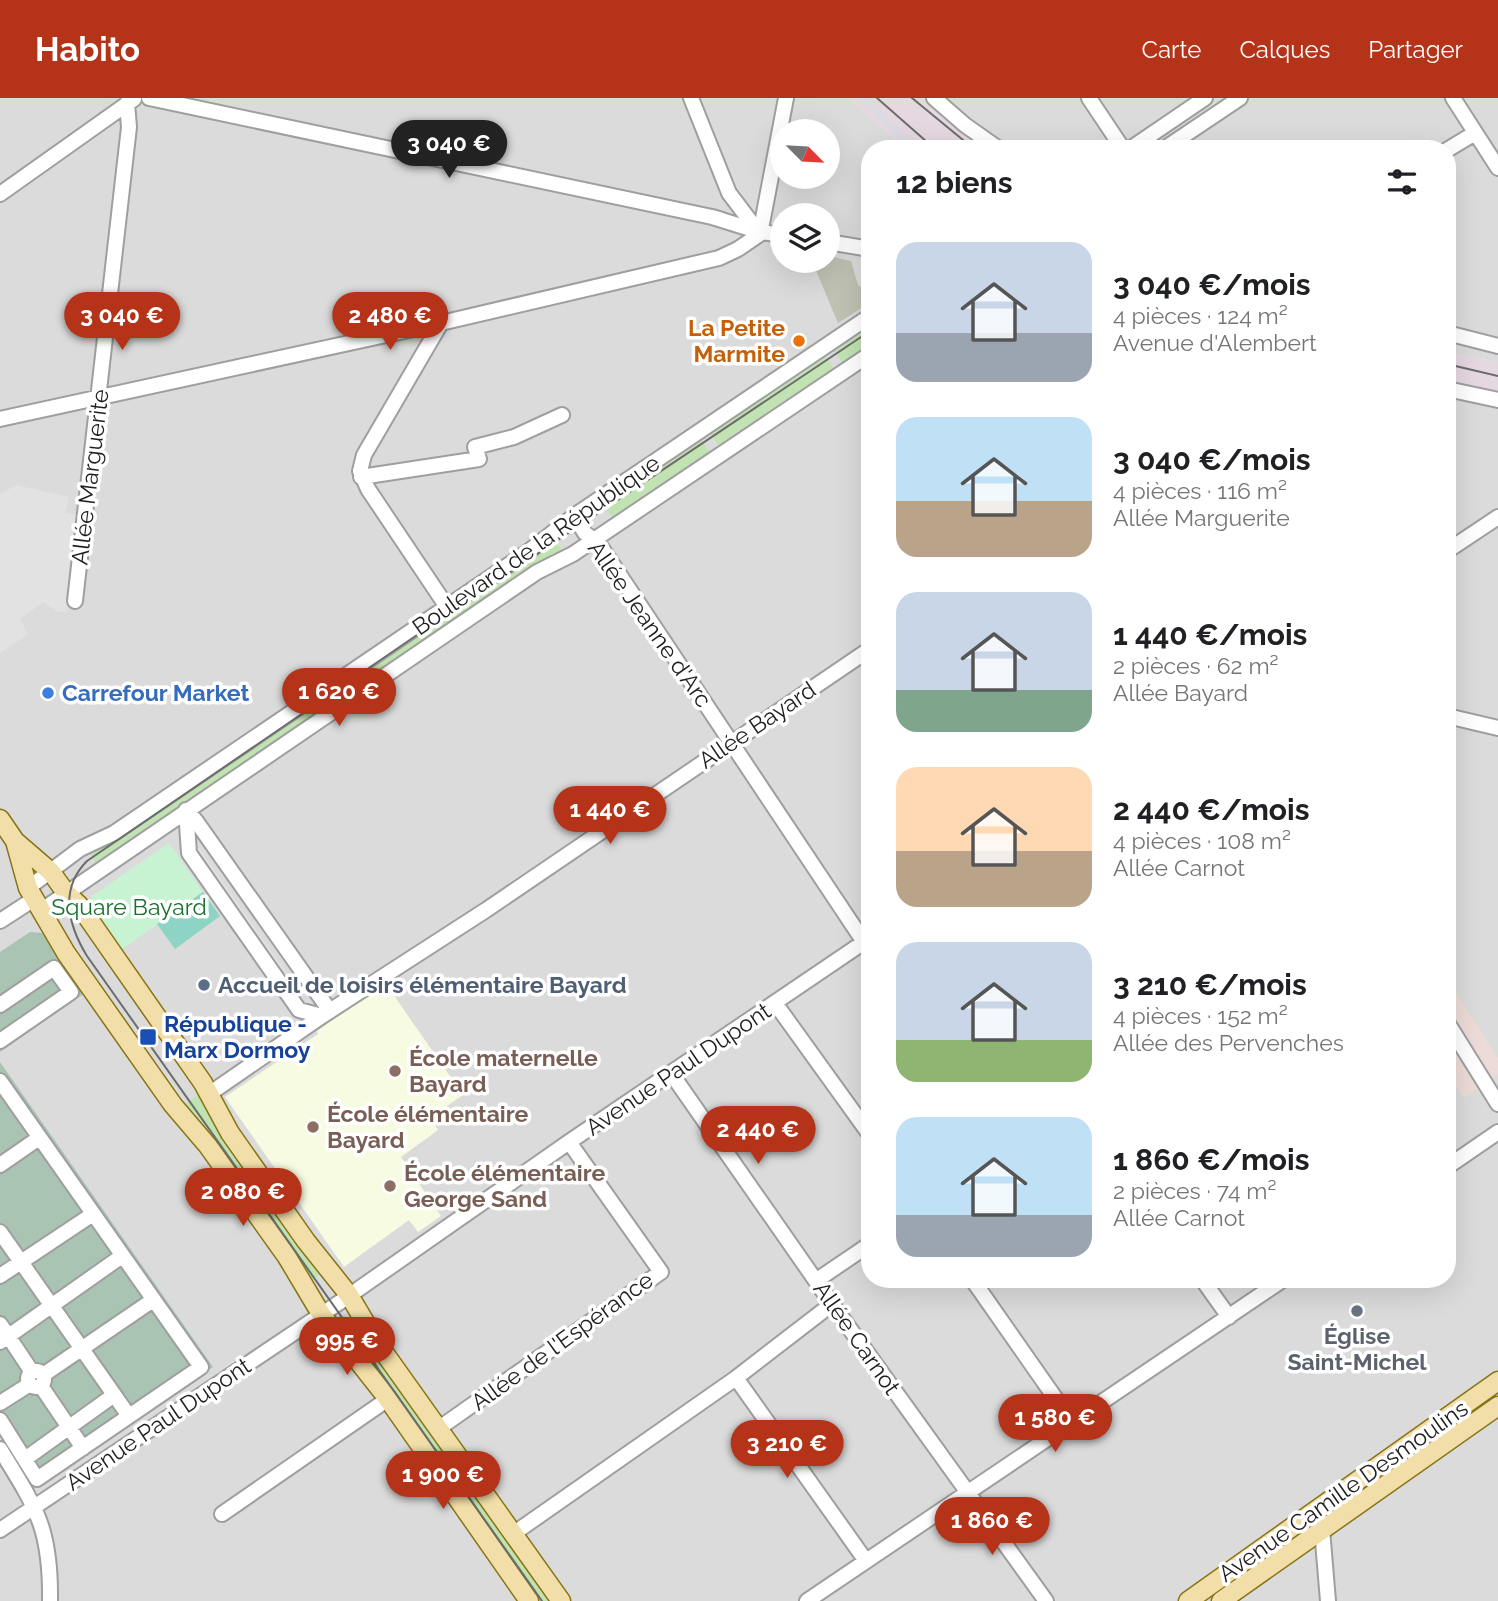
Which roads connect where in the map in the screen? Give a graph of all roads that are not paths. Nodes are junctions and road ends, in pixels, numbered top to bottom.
1 (149, 98) edge
2 (691, 98) edge
3 (786, 98) edge
4 (934, 98) edge
5 (1089, 98) edge
6 (1205, 98) edge
7 (1240, 98) edge
8 (1453, 98) edge
9 (131, 100) edge
10 (1475, 133) junction
11 (986, 140) edge
12 (1115, 140) edge
13 (1143, 140) edge
14 (1177, 140) edge
15 (1456, 145) edge
16 (1498, 168) edge
17 (0, 194) edge
18 (760, 234) junction
19 (770, 234) edge
20 (840, 244) edge
21 (861, 248) edge
22 (861, 322) edge
23 (441, 323) junction
24 (1456, 335) edge
25 (1498, 346) edge
26 (861, 360) edge
27 (1456, 391) edge
28 (100, 398) junction
29 (1498, 400) edge
30 (562, 415) dead end
31 (0, 419) edge
32 (361, 477) junction
33 (574, 516) junction
34 (1498, 517) edge
35 (593, 539) junction
36 (1456, 545) edge
37 (75, 601) dead end
38 (447, 607) junction
39 (861, 655) edge
40 (1456, 718) edge
41 (1498, 728) edge
42 (733, 742) junction
43 (186, 810) junction
44 (0, 819) edge
45 (15, 841) junction
46 (51, 872) junction
47 (66, 894) junction
48 (35, 899) junction
49 (0, 921) edge
50 (861, 931) edge
51 (861, 944) edge
52 (775, 1003) junction
53 (0, 1005) edge
54 (326, 1013) junction
55 (1456, 1036) edge
56 (0, 1041) edge
57 (671, 1073) junction
58 (2, 1087) edge
59 (209, 1094) junction
60 (1498, 1104) edge
61 (861, 1123) edge
62 (1498, 1132) edge
63 (39, 1138) junction
64 (569, 1142) junction
65 (1456, 1161) edge
66 (0, 1165) edge
67 (93, 1213) junction
68 (0, 1232) edge
69 (861, 1250) edge
70 (122, 1255) junction
71 (21, 1262) junction
72 (0, 1276) edge
73 (817, 1280) junction
74 (978, 1288) edge
75 (1208, 1288) edge
76 (1271, 1288) edge
77 (349, 1295) junction
78 (153, 1300) junction
79 (832, 1304) junction
80 (51, 1306) junction
81 (321, 1314) junction
82 (1229, 1317) junction
83 (3, 1334) edge
84 (82, 1349) junction
85 (736, 1378) junction
86 (37, 1379) junction
87 (1498, 1381) edge
88 (114, 1395) junction
89 (388, 1399) junction
90 (0, 1403) edge
91 (1498, 1406) edge
92 (129, 1416) junction
93 (0, 1420) edge
94 (1072, 1422) junction
95 (69, 1427) junction
96 (438, 1429) junction
97 (82, 1448) junction
98 (0, 1449) edge
99 (24, 1459) junction
100 (967, 1492) junction
101 (35, 1506) junction
102 (222, 1514) dead end
103 (1322, 1529) junction
104 (0, 1530) edge
105 (513, 1534) junction
106 (866, 1562) junction
107 (50, 1601) edge
108 (530, 1601) edge
109 (561, 1601) edge
110 (807, 1601) edge
111 (1046, 1601) edge
112 (1188, 1601) edge
113 (1222, 1601) edge
114 (1328, 1601) edge

1 - 18 street
2 - 18 street
3 - 18 street
4 - 11 street
5 - 12 street
6 - 13 street
7 - 14 street
8 - 10 street
9 - 17 street
9 - 28 street, Allée Marguerite
10 - 15 street
10 - 16 street
18 - 19 street
18 - 23 street
20 - 21 street
22 - 33 street, Boulevard de la République
23 - 28 street
23 - 32 street
24 - 25 street
26 - 35 street, Boulevard de la République
27 - 29 street
28 - 31 street
28 - 37 street, Allée Marguerite
30 - 32 street
32 - 38 street
33 - 35 street, Allée Jeanne d'Arc
33 - 38 street, Boulevard de la République
34 - 36 street
35 - 42 street, Allée Jeanne d'Arc
35 - 43 street, Boulevard de la République
38 - 46 street, Boulevard de la République
39 - 42 street, Allée Bayard
40 - 41 street
42 - 50 street, Allée Jeanne d'Arc
42 - 54 street, Allée Bayard
43 - 47 street, Boulevard de la République
43 - 54 street
43 - 54 street
44 - 45 main road
45 - 46 main road
45 - 48 main road
46 - 47 main road
46 - 48 street, Boulevard de la République
47 - 48 street, Boulevard de la République
47 - 59 main road
48 - 49 street, Boulevard de la République
48 - 81 main road
51 - 52 street, Avenue Paul Dupont
52 - 57 street, Avenue Paul Dupont
52 - 61 street
53 - 56 street
54 - 59 street, Allée Bayard
55 - 60 street
57 - 64 street, Avenue Paul Dupont
57 - 73 street, Allée Carnot
58 - 63 street
59 - 77 main road
62 - 65 street
63 - 66 street
63 - 67 street
64 - 77 street, Avenue Paul Dupont
64 - 96 street, Allée de l'Espérance
67 - 70 street
67 - 71 street
68 - 71 street
69 - 73 street
70 - 78 street
70 - 80 street
71 - 72 street
71 - 80 street
73 - 79 street, Allée Carnot
74 - 94 street
75 - 82 street
76 - 82 street
77 - 81 street, Avenue Paul Dupont
77 - 96 main road
78 - 84 street
78 - 92 street
79 - 85 street
79 - 100 street, Allée Carnot
80 - 83 street
80 - 84 street
81 - 89 main road
81 - 101 street, Avenue Paul Dupont
82 - 94 street
83 - 86 street
84 - 86 street
84 - 88 street
85 - 105 street
85 - 106 street
86 - 90 street
86 - 95 street
87 - 112 main road, Avenue Camille Desmoulins
88 - 92 street
88 - 95 street
89 - 102 street
89 - 108 main road
91 - 103 main road, Avenue Camille Desmoulins
92 - 97 street
93 - 99 street
94 - 100 street
95 - 97 street
95 - 99 street
96 - 105 main road
97 - 99 street
98 - 101 street
100 - 106 street
100 - 111 street, Allée Carnot
101 - 104 street, Avenue Paul Dupont
101 - 107 street
103 - 113 main road, Avenue Camille Desmoulins
103 - 114 street
105 - 109 main road
106 - 110 street

